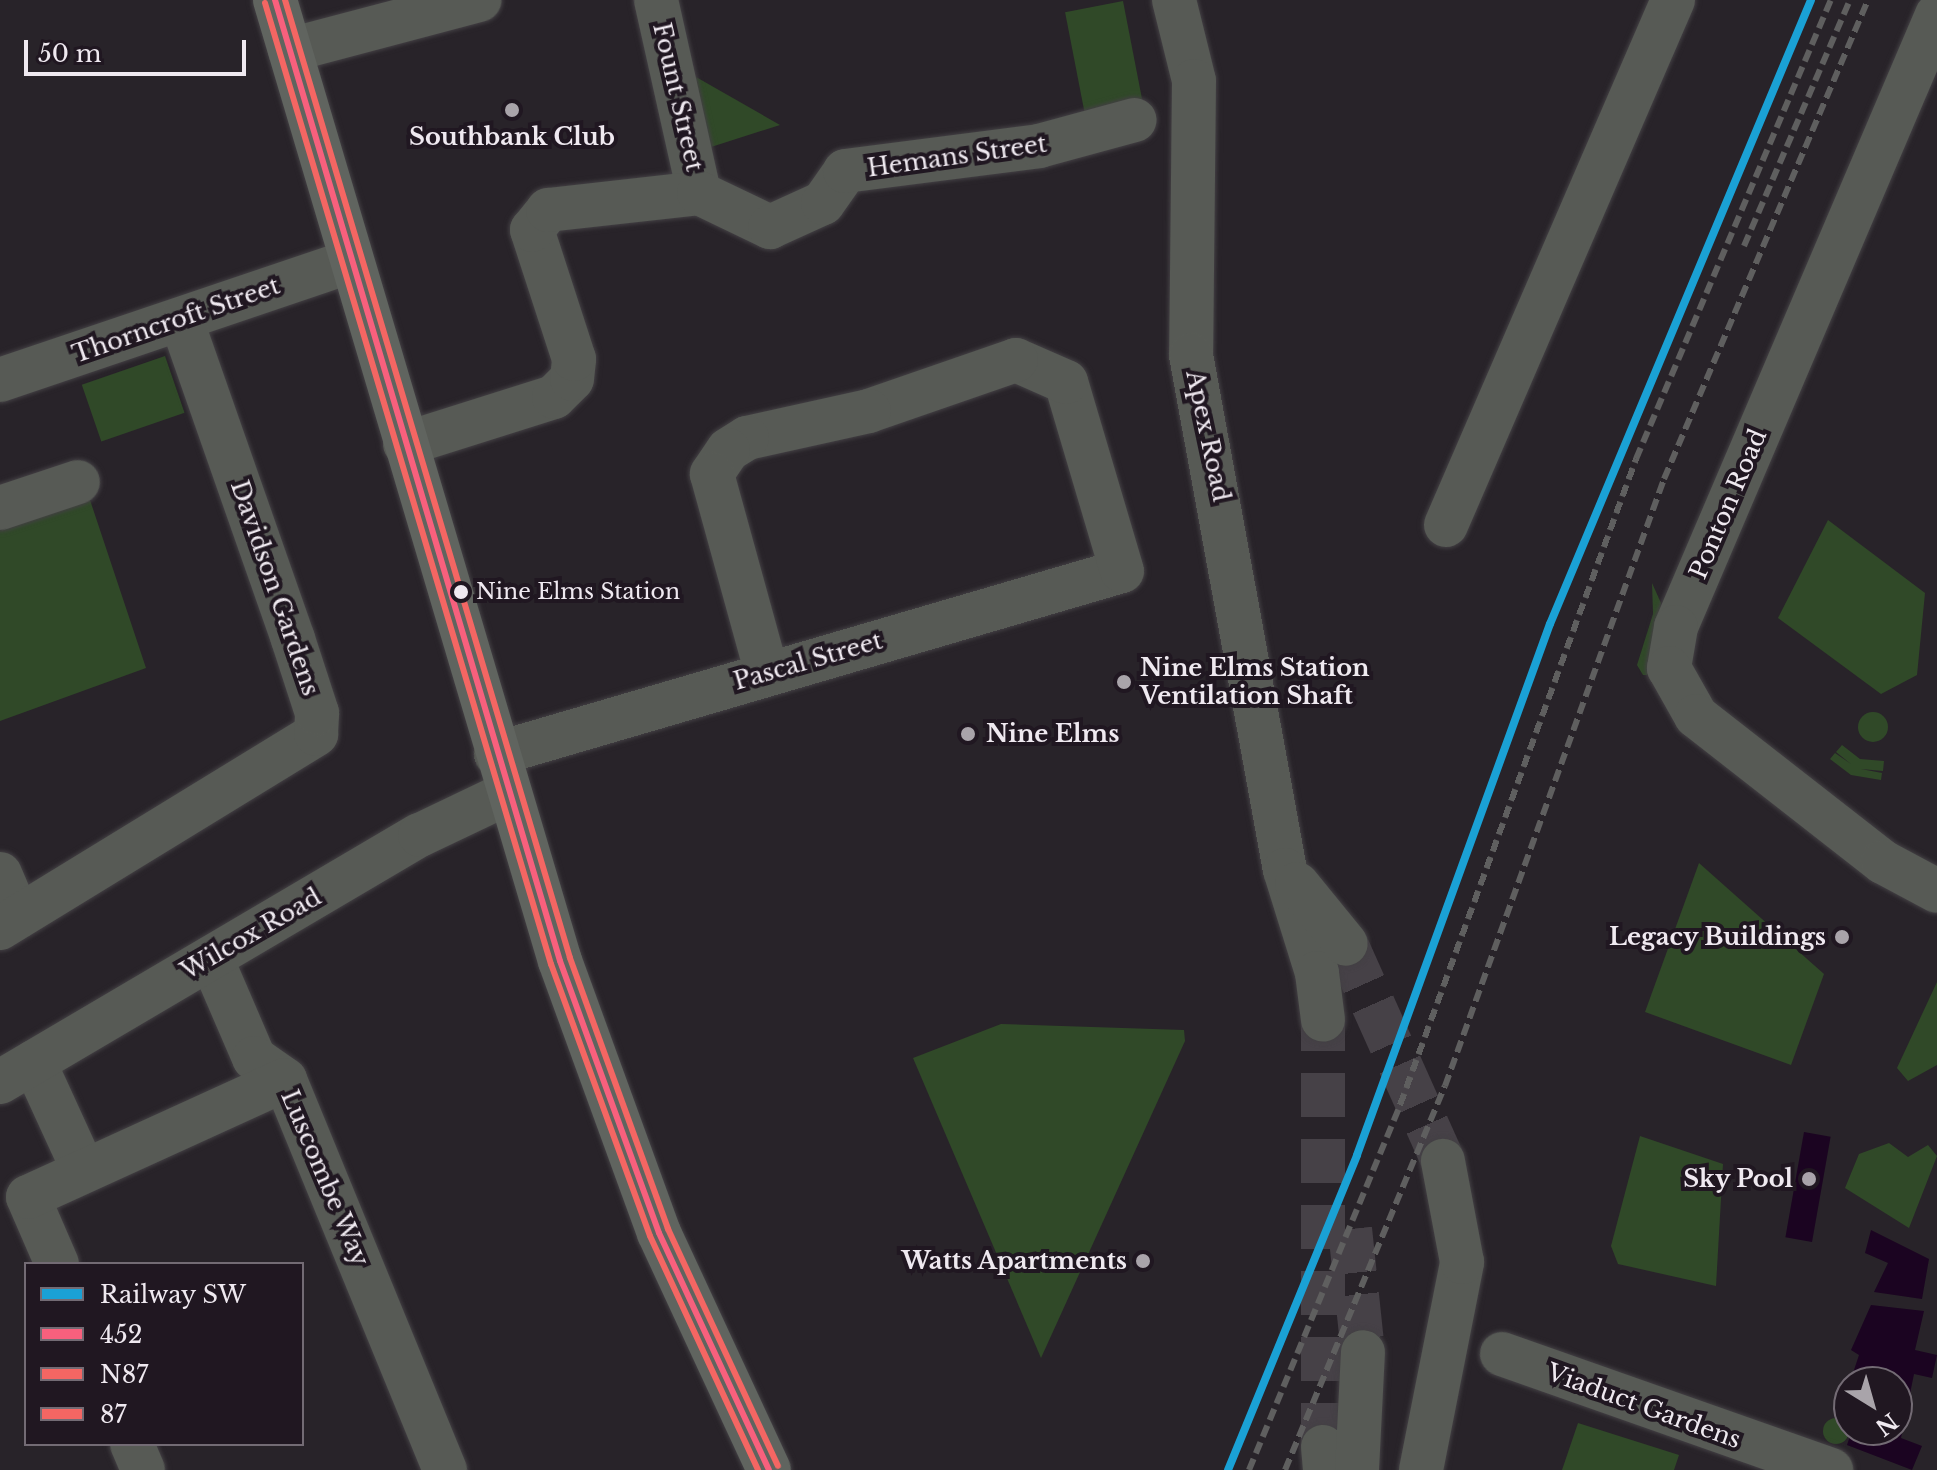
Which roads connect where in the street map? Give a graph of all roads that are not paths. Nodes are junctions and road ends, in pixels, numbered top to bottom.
1 (275, 0) edge
2 (479, 0) edge
3 (656, 0) edge
4 (1174, 0) edge
5 (1673, 0) edge
6 (1937, 15) edge
7 (290, 50) junction
8 (1135, 120) dead end
9 (699, 193) junction
10 (351, 261) junction
11 (181, 320) junction
12 (0, 380) edge
13 (405, 444) junction
14 (78, 482) dead end
15 (0, 508) edge
16 (1446, 525) dead end
17 (767, 673) junction
18 (501, 774) junction
19 (1285, 870) junction
20 (0, 874) edge
21 (1937, 891) edge
22 (9, 922) edge
23 (211, 958) junction
24 (1341, 959) tunnel mouth
25 (1323, 1020) tunnel mouth
26 (17, 1072) edge
27 (285, 1080) junction
28 (1443, 1161) tunnel mouth
29 (83, 1169) junction
30 (56, 1262) edge
31 (1363, 1352) tunnel mouth
32 (1502, 1354) dead end
33 (133, 1446) edge
34 (1335, 1462) edge
35 (143, 1470) edge
36 (445, 1470) edge
37 (769, 1470) edge
38 (1421, 1470) edge
39 (1831, 1470) edge

1 - 7 main road
2 - 7 street
3 - 9 street, Fount Street
4 - 19 street, Apex Road
5 - 16 street
6 - 21 street, Ponton Road
7 - 10 main road
8 - 9 street, Hemans Street
9 - 13 street
10 - 11 street, Thorncroft Street
10 - 13 main road
11 - 12 street, Thorncroft Street
11 - 22 street, Davidson Gardens
13 - 18 main road
14 - 15 street
17 - 17 street, Pascal Street
17 - 18 street, Pascal Street
18 - 23 street, Wilcox Road
18 - 37 main road
19 - 24 street
19 - 25 street, Apex Road
20 - 22 street
23 - 26 street, Wilcox Road
23 - 27 street
26 - 29 street
27 - 29 street, Luscombe Way
27 - 36 street, Luscombe Way
28 - 38 street
29 - 30 street, Luscombe Way
31 - 34 street
32 - 39 street, Viaduct Gardens
33 - 35 street

